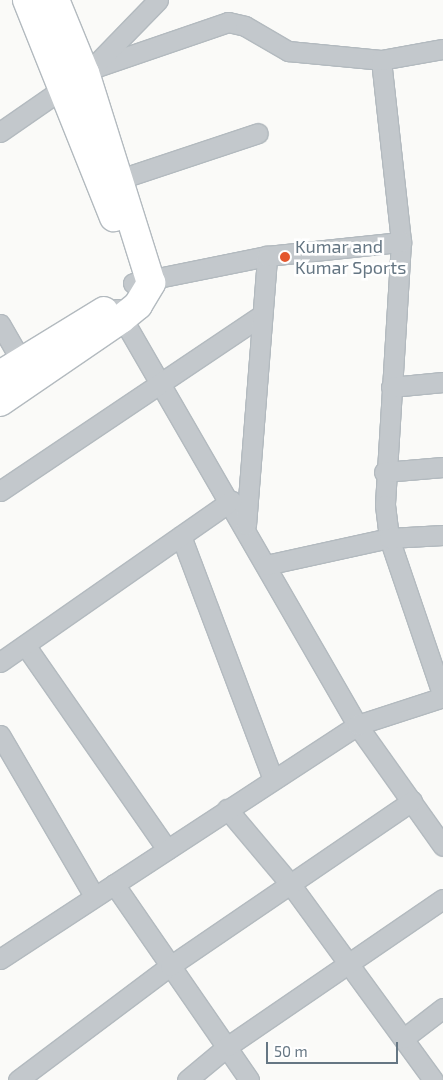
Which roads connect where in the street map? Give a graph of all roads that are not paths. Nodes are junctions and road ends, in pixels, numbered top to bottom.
1 (27, 0) edge
2 (55, 0) edge
3 (158, 0) edge
4 (443, 50) edge
5 (380, 60) junction
6 (80, 76) junction
7 (0, 132) edge
8 (258, 133) dead end
9 (120, 179) junction
10 (401, 242) junction
11 (267, 256) junction
12 (142, 283) junction
13 (118, 312) junction
14 (262, 315) junction
15 (0, 324) edge
16 (18, 372) edge
17 (443, 382) edge
18 (160, 385) junction
19 (390, 387) junction
20 (0, 402) edge
21 (443, 467) edge
22 (384, 472) junction
23 (0, 491) edge
24 (231, 501) junction
25 (246, 525) junction
26 (443, 535) edge
27 (181, 536) junction
28 (388, 538) junction
29 (266, 565) junction
30 (25, 645) junction
31 (0, 662) edge
32 (443, 697) edge
33 (357, 725) junction
34 (0, 735) edge
35 (273, 779) junction
36 (412, 801) junction
37 (227, 809) junction
38 (443, 845) edge
39 (167, 849) junction
40 (114, 884) junction
41 (291, 885) junction
42 (94, 896) junction
43 (443, 898) edge
44 (0, 959) edge
45 (170, 966) junction
46 (348, 966) junction
47 (443, 1008) edge
48 (404, 1038) junction
49 (228, 1046) junction
50 (18, 1080) edge
51 (187, 1080) edge
52 (249, 1080) edge
53 (433, 1080) edge

1 - 6 street
2 - 6 street
3 - 6 street
4 - 5 street
5 - 6 street
5 - 10 street
6 - 7 street
6 - 9 street
6 - 12 street
8 - 9 street
9 - 12 street
10 - 11 street
10 - 19 street
11 - 12 street
11 - 14 street
12 - 13 street
13 - 16 street
13 - 18 street
14 - 18 street
14 - 25 street
15 - 16 street
16 - 20 street
17 - 19 street
18 - 23 street
18 - 24 street
19 - 22 street
21 - 22 street
22 - 28 street
24 - 25 street
24 - 27 street
25 - 29 street
26 - 28 street
27 - 30 street
27 - 35 street
28 - 29 street
28 - 32 street
29 - 33 street
30 - 31 street
30 - 39 street
32 - 33 street
33 - 35 street
33 - 36 street
34 - 42 street
35 - 37 street
36 - 38 street
36 - 41 street
37 - 39 street
37 - 41 street
39 - 40 street
40 - 42 street
40 - 45 street
41 - 45 street
41 - 46 street
42 - 44 street
43 - 46 street
45 - 49 street
45 - 50 street
46 - 48 street
46 - 49 street
47 - 48 street
48 - 53 street
49 - 51 street
49 - 52 street

